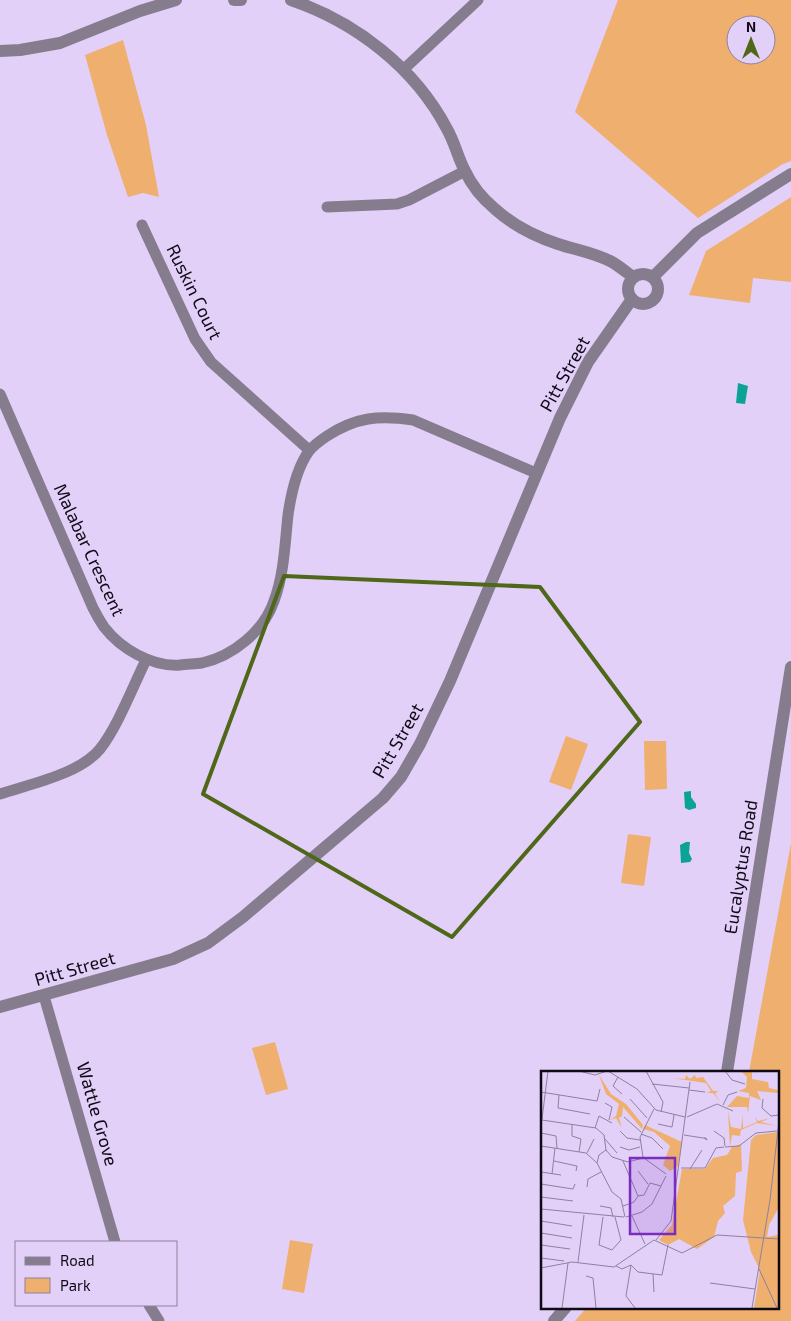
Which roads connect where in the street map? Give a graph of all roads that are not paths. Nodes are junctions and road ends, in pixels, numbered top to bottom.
1 (188, 0) edge
2 (234, 0) edge
3 (241, 0) edge
4 (291, 0) edge
5 (478, 0) edge
6 (174, 1) edge
7 (0, 51) edge
8 (404, 69) junction
9 (465, 171) junction
10 (791, 174) edge
11 (327, 207) dead end
12 (142, 225) dead end
13 (633, 277) junction
14 (654, 278) junction
15 (632, 299) junction
16 (0, 394) edge
17 (310, 450) junction
18 (536, 473) junction
19 (146, 660) junction
20 (791, 667) edge
21 (0, 794) edge
22 (44, 996) junction
23 (0, 1007) edge
24 (727, 1071) edge
25 (116, 1241) edge
26 (149, 1306) edge
27 (565, 1308) edge
28 (159, 1321) edge
29 (554, 1321) edge

1 - 6 street
2 - 3 street
4 - 8 street
5 - 8 street
6 - 7 street
8 - 9 street
9 - 11 street
9 - 13 street
10 - 14 street
12 - 17 street, Ruskin Court
13 - 14 street
13 - 15 street
14 - 15 street
15 - 18 street, Pitt Street
16 - 19 street, Malabar Crescent
17 - 18 street, Malabar Crescent
17 - 19 street, Malabar Crescent
18 - 22 street, Pitt Street
19 - 21 street
20 - 24 street, Eucalyptus Road
22 - 23 street, Pitt Street
22 - 25 street, Wattle Grove
26 - 28 street
27 - 29 street

